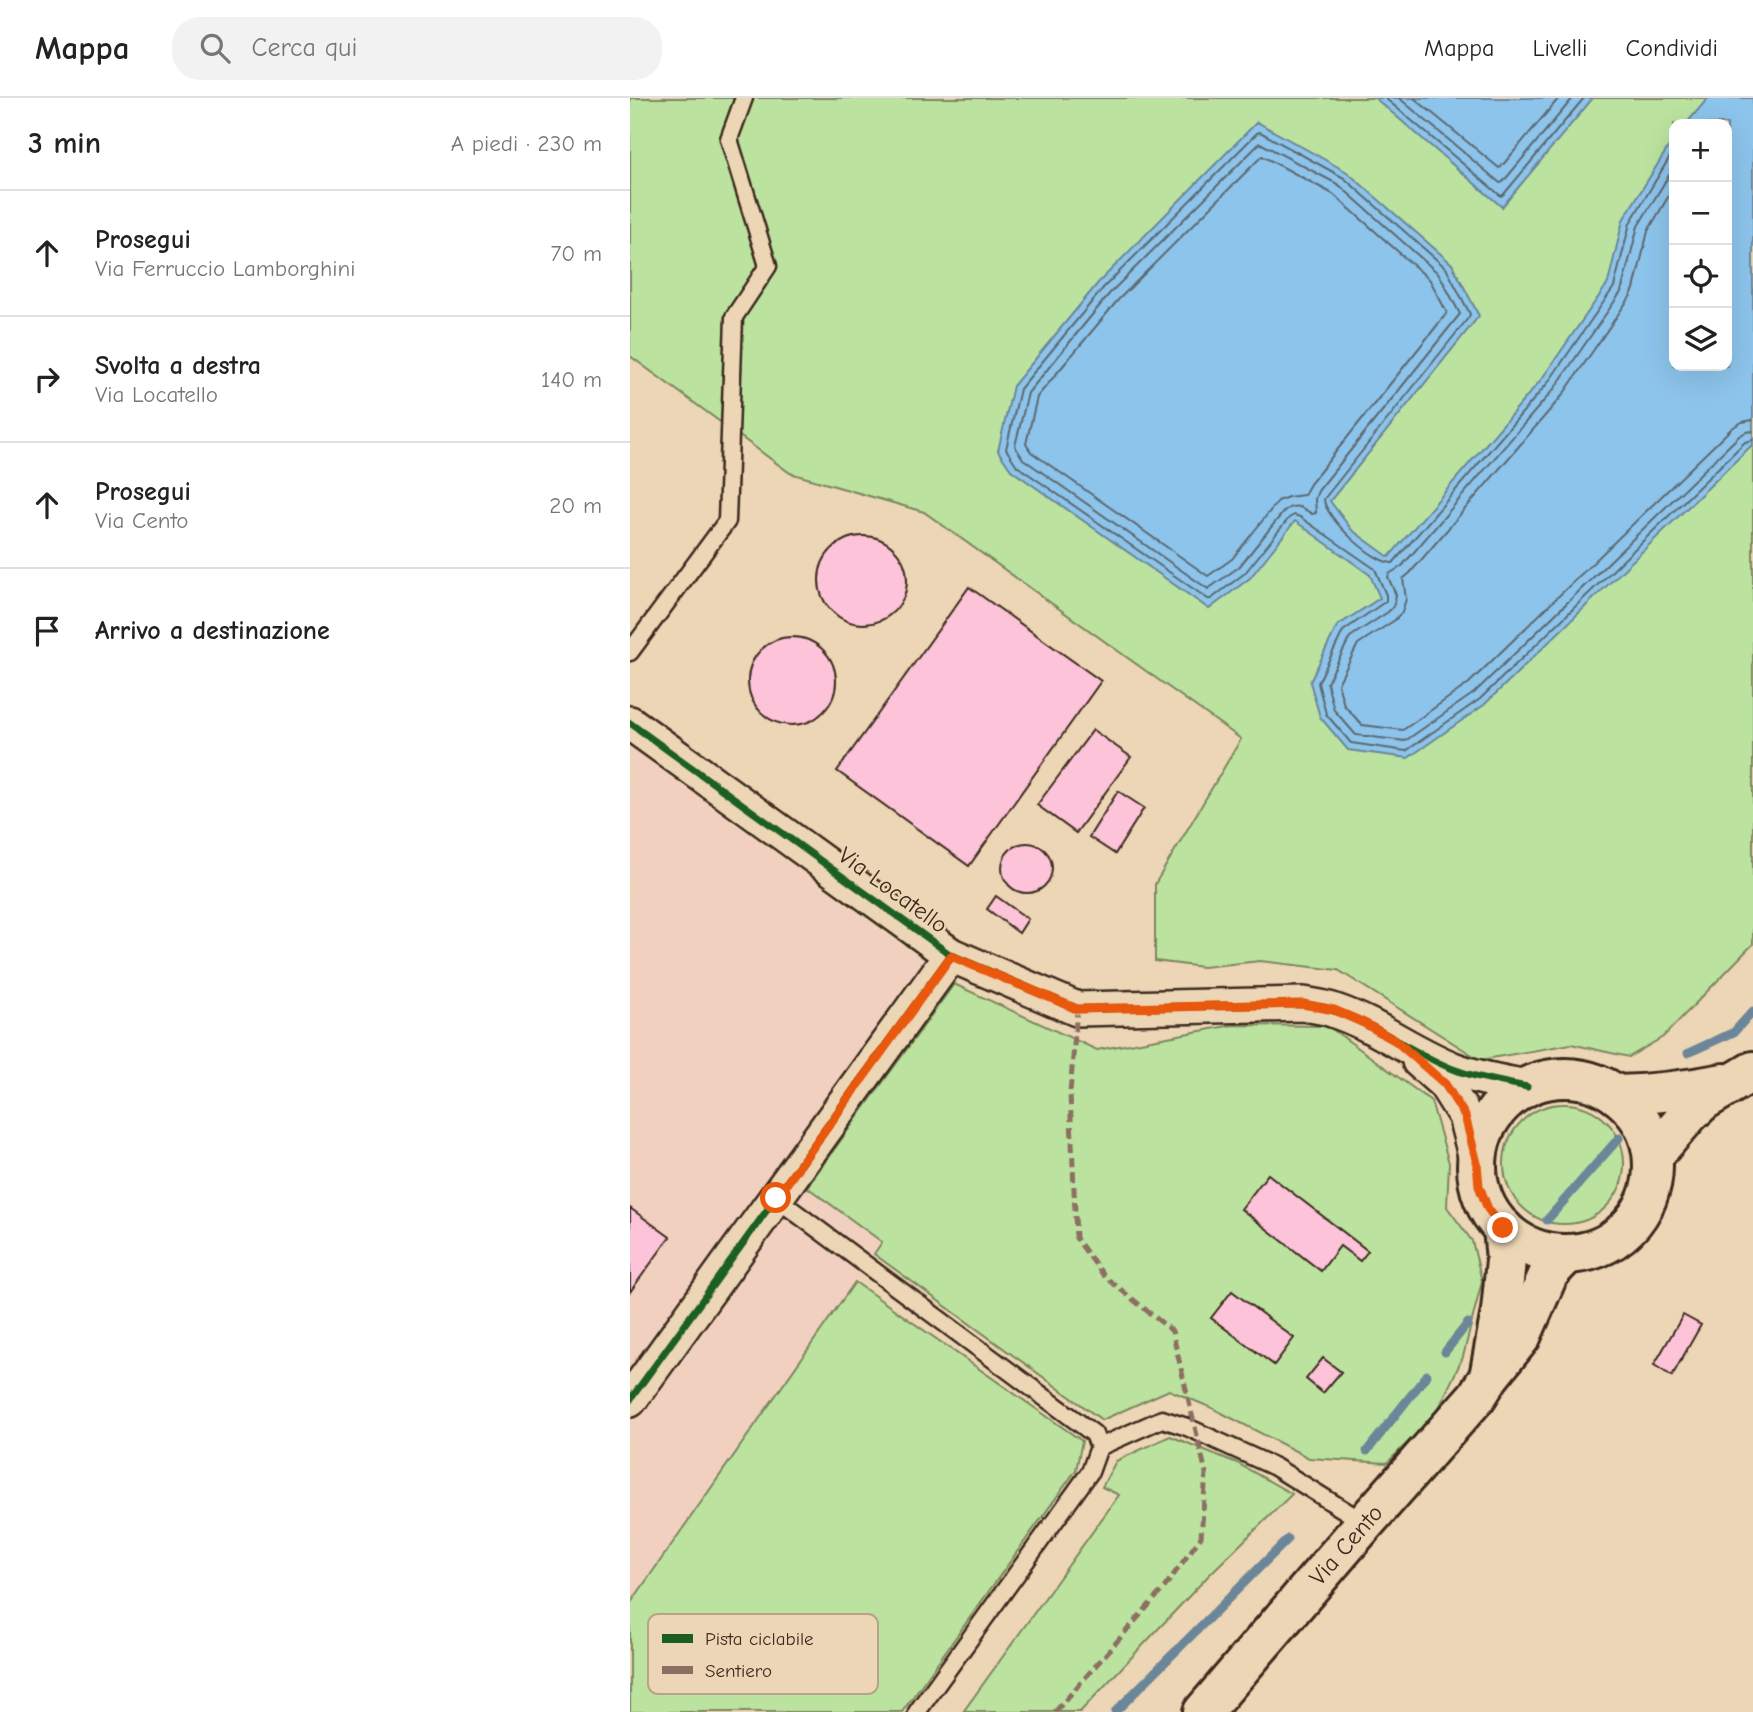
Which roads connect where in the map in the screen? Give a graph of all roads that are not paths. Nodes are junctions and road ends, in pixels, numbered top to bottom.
1 (744, 98) edge
2 (630, 652) edge
3 (630, 723) edge
4 (951, 956) junction
5 (1396, 1041) junction
6 (1744, 1076) edge
7 (1527, 1087) junction
8 (1617, 1095) junction
9 (1653, 1156) junction
10 (1477, 1163) junction
11 (776, 1198) junction
12 (1503, 1228) junction
13 (1567, 1254) junction
14 (1489, 1377) junction
15 (630, 1400) edge
16 (1099, 1447) junction
17 (1365, 1523) junction
18 (917, 1712) edge
19 (1203, 1712) edge

1 - 2 lane
3 - 4 street, Via Locatello
4 - 5 street, Via Locatello
4 - 11 street
5 - 7 street, Via Locatello
5 - 10 street, Via Locatello
6 - 8 main road, Via Cento
6 - 9 main road, Via Cento
7 - 8 main road, Via Cento
7 - 10 main road, Via Cento
8 - 9 main road, Via Cento
9 - 13 main road, Via Cento
10 - 12 main road, Via Cento
11 - 15 street
11 - 16 lane
12 - 13 main road, Via Cento
12 - 14 main road, Via Cento
13 - 14 main road, Via Cento
14 - 17 main road, Via Cento
16 - 17 lane
16 - 18 lane
17 - 19 main road, Via Cento

